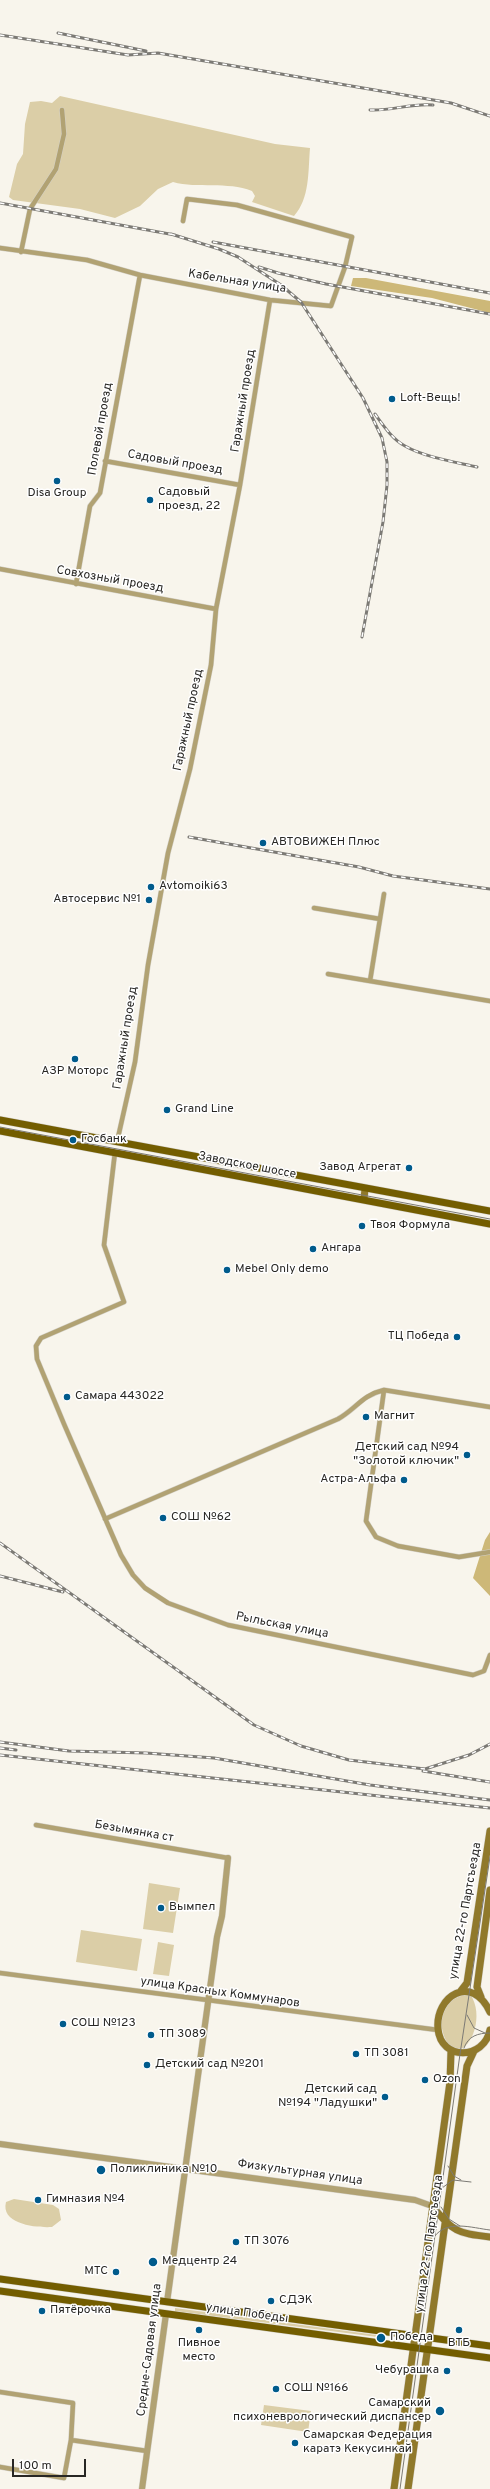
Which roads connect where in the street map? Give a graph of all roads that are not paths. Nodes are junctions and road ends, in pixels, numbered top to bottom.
1 (62, 110) dead end
2 (182, 221) dead end
3 (0, 248) edge
4 (20, 252) junction
5 (140, 275) junction
6 (270, 300) junction
7 (105, 461) junction
8 (240, 485) junction
9 (0, 569) edge
10 (76, 584) junction
11 (216, 609) junction
12 (384, 894) dead end
13 (314, 908) dead end
14 (380, 919) junction
15 (328, 974) dead end
16 (370, 981) junction
17 (490, 1001) edge
18 (0, 1120) edge
19 (0, 1131) edge
20 (117, 1142) junction
21 (115, 1152) junction
22 (365, 1189) junction
23 (364, 1200) junction
24 (490, 1211) edge
25 (490, 1224) edge
26 (384, 1390) junction
27 (490, 1407) edge
28 (105, 1519) junction
29 (490, 1552) edge
30 (490, 1654) edge
31 (36, 1826) dead end
32 (490, 1831) edge
33 (228, 1858) joint
34 (490, 1890) edge
35 (0, 1973) edge
36 (460, 1992) junction
37 (481, 1997) junction
38 (209, 2001) junction
39 (490, 2012) edge
40 (438, 2030) junction
41 (490, 2030) edge
42 (487, 2041) edge
43 (451, 2051) junction
44 (474, 2051) junction
45 (0, 2144) edge
46 (184, 2168) junction
47 (432, 2206) junction
48 (445, 2221) junction
49 (490, 2237) edge
50 (0, 2279) edge
51 (0, 2291) edge
52 (167, 2302) junction
53 (166, 2314) junction
54 (384, 2332) junction
55 (414, 2336) junction
56 (428, 2338) junction
57 (461, 2342) junction
58 (383, 2344) junction
59 (490, 2346) edge
60 (413, 2347) junction
61 (427, 2349) junction
62 (460, 2354) junction
63 (490, 2358) edge
64 (0, 2392) edge
65 (71, 2440) junction
66 (147, 2451) junction
67 (0, 2467) edge
68 (142, 2489) edge
69 (394, 2489) edge
70 (408, 2489) edge

1 - 4 street
2 - 6 street, Кабельная улица
3 - 4 street, Кабельная улица
4 - 5 street, Кабельная улица
5 - 6 street, Кабельная улица
5 - 7 street, Полевой проезд
6 - 8 street, Гаражный проезд
7 - 8 street, Садовый проезд
7 - 10 street, Полевой проезд
8 - 11 street, Гаражный проезд
9 - 10 street, Совхозный проезд
10 - 11 street, Совхозный проезд
11 - 20 street, Гаражный проезд
12 - 14 street
13 - 14 street
14 - 16 street
15 - 16 street
16 - 17 street
18 - 20 main road, Заводское шоссе
19 - 21 main road, Заводское шоссе
20 - 21 main road
20 - 22 main road, Заводское шоссе
21 - 23 main road, Заводское шоссе
21 - 28 street, Рыльская улица
22 - 23 main road
22 - 24 main road, Заводское шоссе
23 - 25 main road, Заводское шоссе
26 - 27 street
26 - 28 street
26 - 29 street
28 - 30 street, Рыльская улица
31 - 33 street, Безымянка ст
32 - 36 main road, улица 22-го Партсъезда
33 - 38 street, Средне-Садовая улица
34 - 37 main road, улица 22-го Партсъезда
35 - 38 street, улица Красных Коммунаров
36 - 37 main road
36 - 40 main road
37 - 39 main road
38 - 40 street, улица Красных Коммунаров
38 - 46 street, Средне-Садовая улица
40 - 43 main road
41 - 42 main road
42 - 44 main road
43 - 44 main road
43 - 47 main road, улица 22-го Партсъезда
44 - 48 main road, улица 22-го Партсъезда
45 - 46 street, Физкультурная улица
46 - 47 street, Физкультурная улица
46 - 52 street, Средне-Садовая улица
47 - 48 main road
47 - 55 main road, улица 22-го Партсъезда
48 - 49 main road
48 - 56 main road, улица 22-го Партсъезда
50 - 52 main road, улица Победы
51 - 53 main road, улица Победы
52 - 53 main road, Средне-Садовая улица
52 - 54 main road, улица Победы
53 - 58 main road, улица Победы
53 - 66 street, Средне-Садовая улица
54 - 55 main road, улица Победы
54 - 58 main road
55 - 56 main road, улица Победы
55 - 60 main road, улица 22-го Партсъезда
56 - 57 main road, улица Победы
56 - 61 main road, улица 22-го Партсъезда
57 - 59 main road, улица Победы
57 - 62 main road
58 - 60 main road, улица Победы
60 - 61 main road, улица Победы
60 - 69 main road, улица 22-го Партсъезда
61 - 62 main road, улица Победы
61 - 70 main road, улица 22-го Партсъезда
62 - 63 main road, улица Победы
64 - 65 street
65 - 66 street
65 - 67 street
66 - 68 street, Средне-Садовая улица

